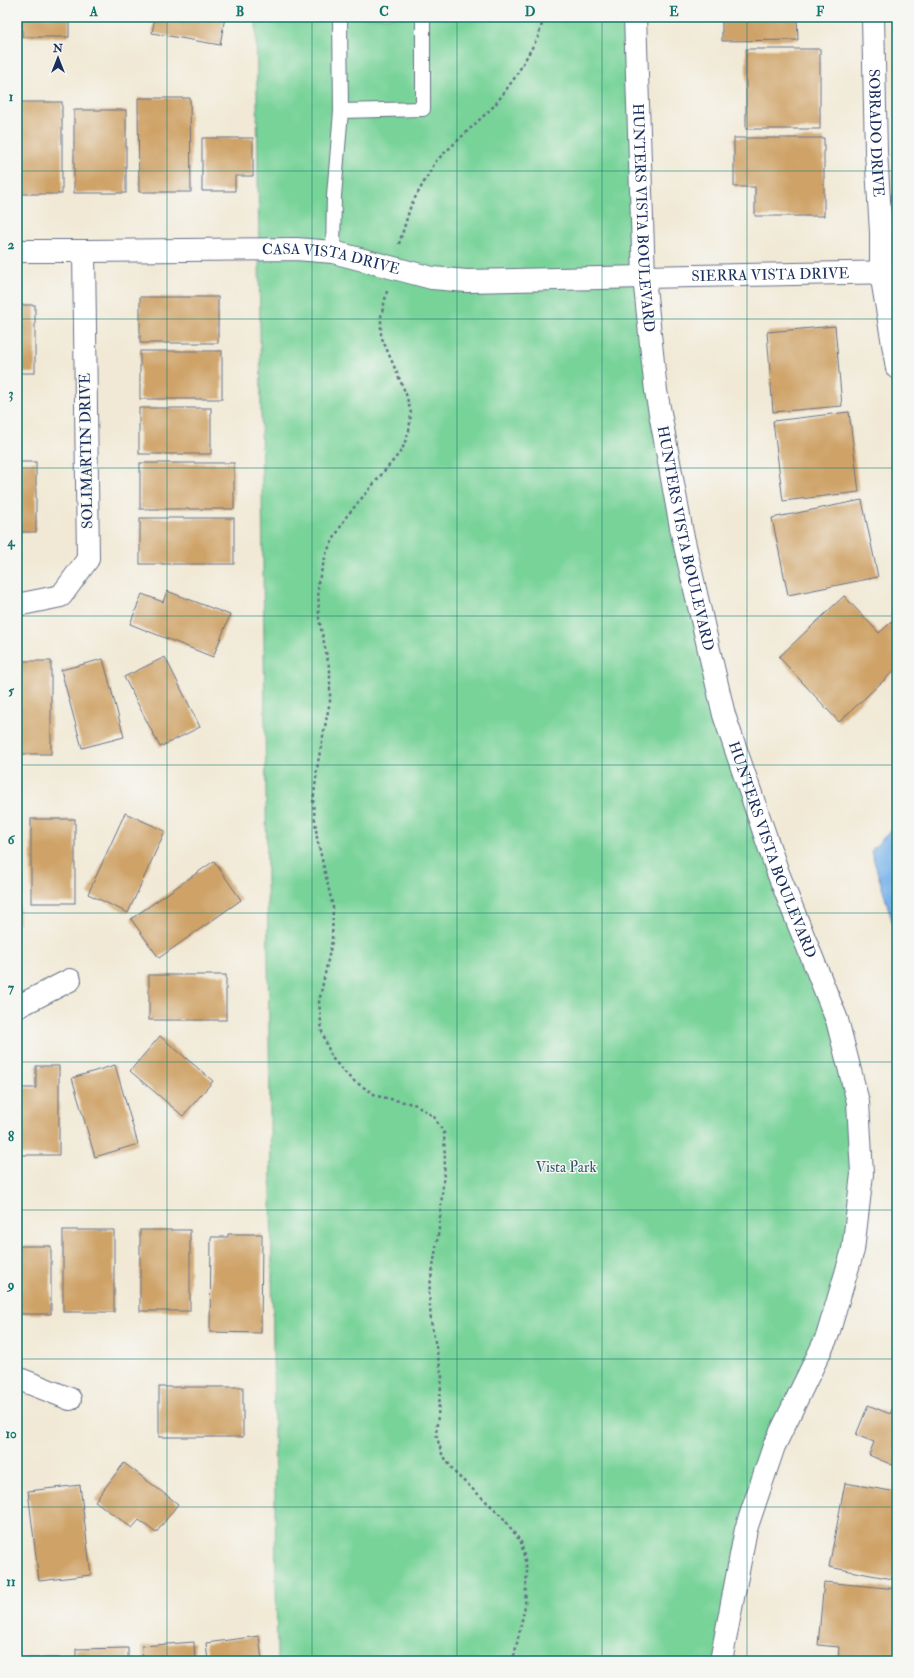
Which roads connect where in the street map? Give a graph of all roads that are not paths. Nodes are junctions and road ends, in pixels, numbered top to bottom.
1 (340, 17) edge
2 (422, 17) edge
3 (635, 17) edge
4 (873, 17) edge
5 (342, 111) junction
6 (17, 251) edge
7 (84, 252) junction
8 (333, 252) junction
9 (889, 273) edge
10 (644, 276) junction
11 (897, 368) edge
12 (17, 605) edge
13 (70, 980) dead end
14 (17, 1007) edge
15 (17, 1378) edge
16 (70, 1399) dead end
17 (720, 1661) edge

1 - 5 lane
2 - 5 lane
3 - 10 street, HUNTERS VISTA BOULEVARD
4 - 9 street, SOBRADO DRIVE
5 - 8 lane
6 - 7 street, CASA VISTA DRIVE
7 - 8 street, CASA VISTA DRIVE
7 - 12 street, SOLIMARTIN DRIVE
8 - 10 street, CASA VISTA DRIVE
9 - 10 street, SIERRA VISTA DRIVE
9 - 11 street, SOBRADO DRIVE
10 - 17 street, HUNTERS VISTA BOULEVARD
13 - 14 street
15 - 16 street

